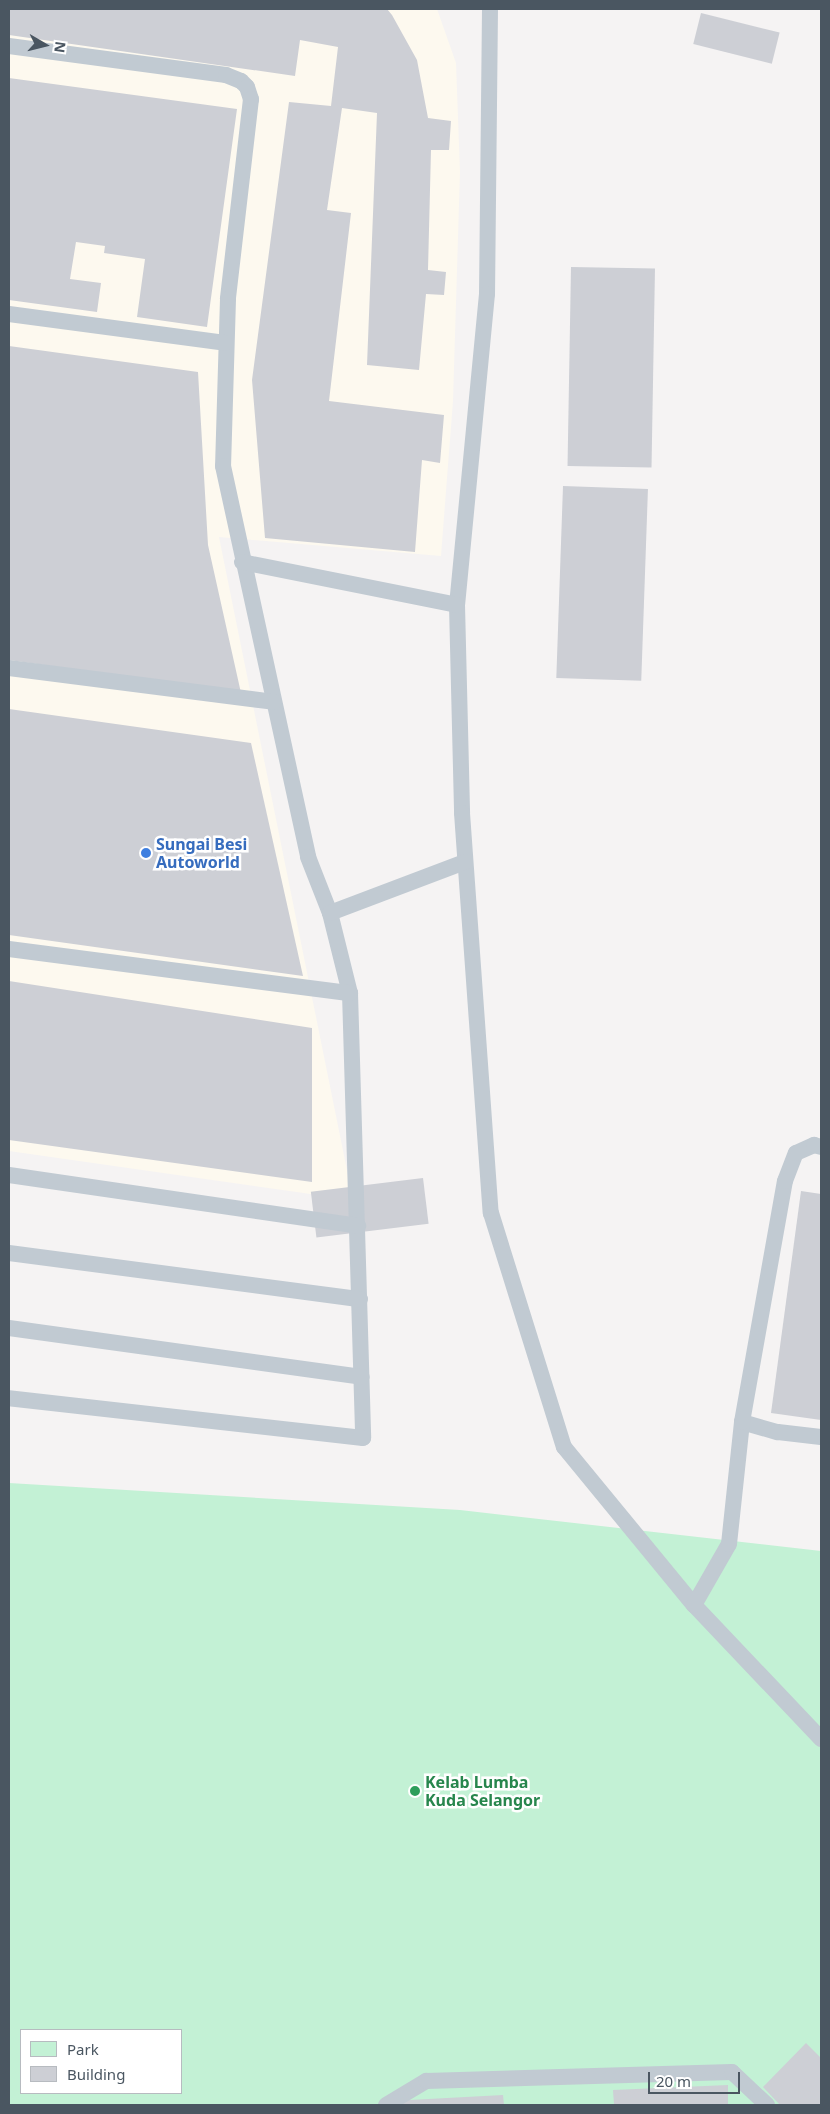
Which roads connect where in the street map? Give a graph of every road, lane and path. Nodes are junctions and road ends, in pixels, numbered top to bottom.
1 (490, 9) edge
2 (9, 46) edge
3 (9, 314) edge
4 (225, 343) junction
5 (242, 562) junction
6 (457, 605) junction
7 (9, 668) edge
8 (274, 702) junction
9 (465, 862) junction
10 (330, 913) junction
11 (9, 949) edge
12 (350, 993) junction
13 (821, 1147) edge
14 (9, 1175) edge
15 (358, 1226) junction
16 (9, 1253) edge
17 (360, 1299) junction
18 (9, 1328) edge
19 (362, 1377) junction
20 (9, 1398) edge
21 (742, 1422) junction
22 (821, 1437) edge
23 (694, 1605) junction
24 (821, 1739) edge
25 (386, 2105) edge
26 (768, 2105) edge

1 - 6 lane
2 - 4 lane
3 - 4 lane
4 - 5 lane
5 - 6 lane
5 - 8 lane
6 - 9 lane
7 - 8 lane
8 - 10 lane
9 - 10 lane
9 - 23 lane
10 - 12 lane
11 - 12 lane
12 - 15 lane
13 - 21 lane
14 - 15 lane
15 - 17 lane
16 - 17 lane
17 - 19 lane
18 - 19 lane
19 - 20 lane
21 - 22 lane
21 - 23 lane
23 - 24 lane
25 - 26 lane

